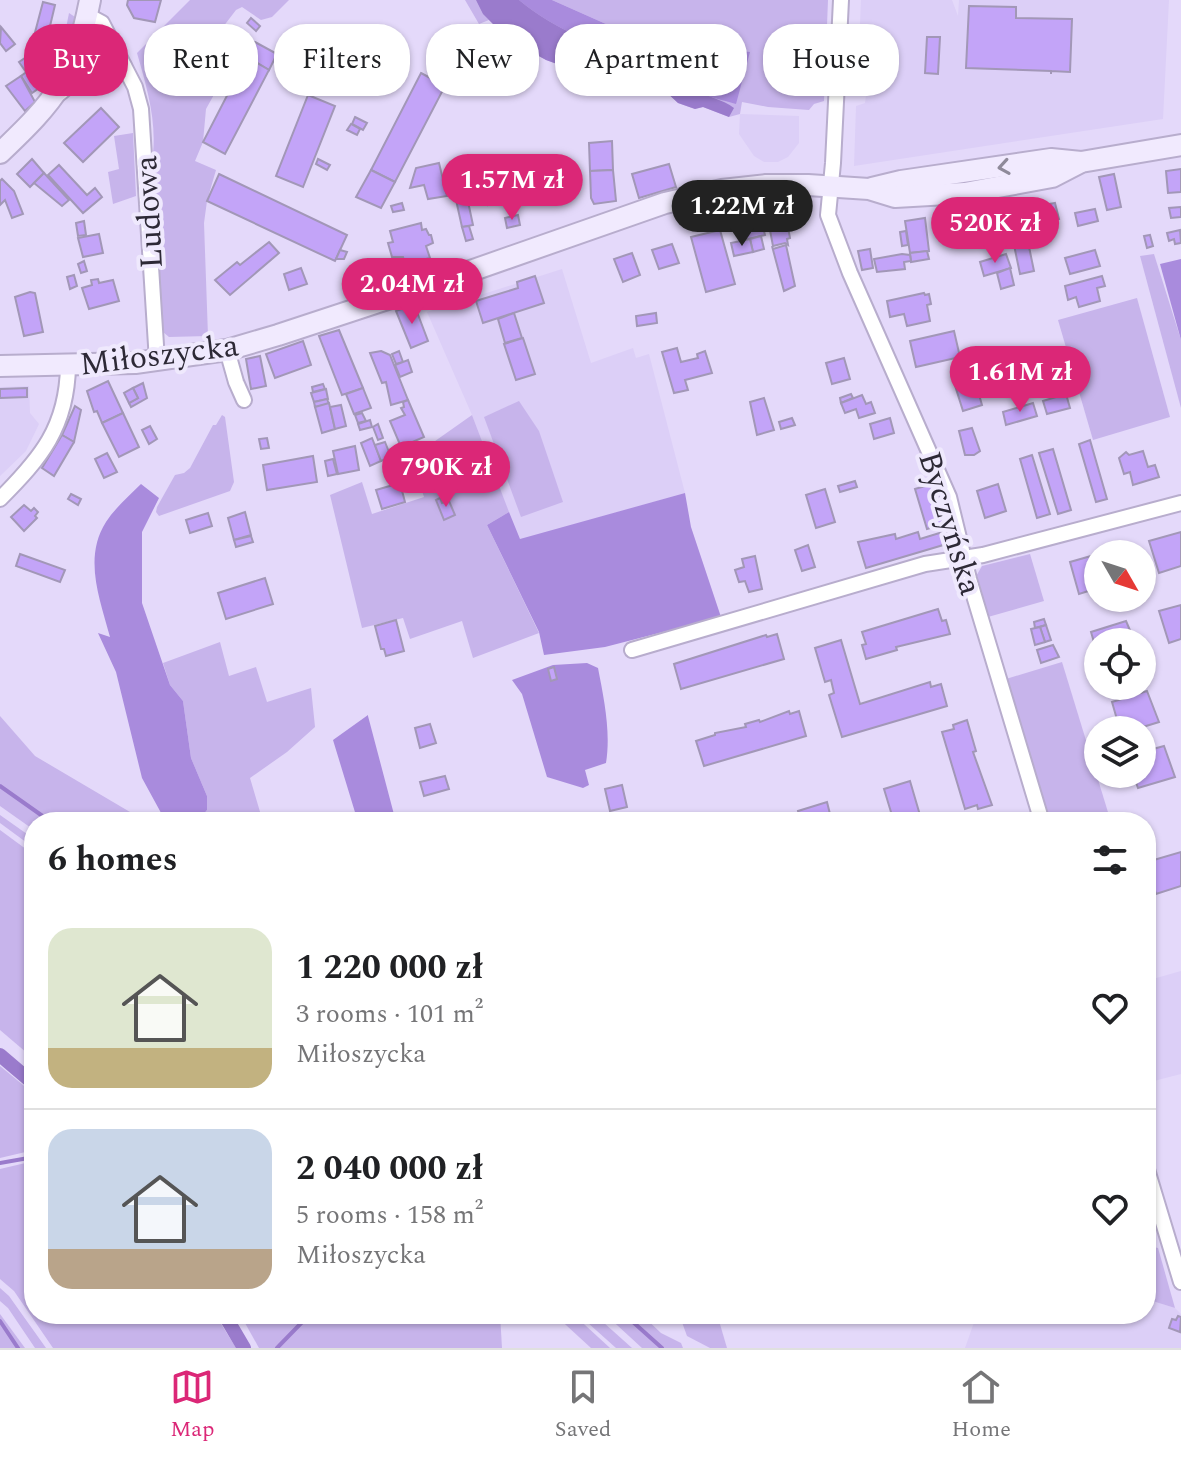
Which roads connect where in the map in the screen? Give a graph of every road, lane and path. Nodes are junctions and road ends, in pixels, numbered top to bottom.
1 (841, 0) edge
2 (89, 7) edge
3 (103, 24) edge
4 (128, 74) edge
5 (55, 97) joint
6 (1181, 145) edge
7 (0, 153) edge
8 (830, 186) junction
9 (227, 350) junction
10 (157, 361) junction
11 (0, 366) edge
12 (68, 366) junction
13 (244, 400) dead end
14 (0, 499) edge
15 (1181, 503) edge
16 (965, 558) junction
17 (632, 650) dead end
18 (1039, 812) edge
19 (1156, 1199) edge
20 (1181, 1282) edge

1 - 8 street, Byczyńska
2 - 3 street, Ludowa
2 - 5 street
4 - 10 street, Ludowa
5 - 7 street
6 - 8 street, Miłoszycka
8 - 9 street, Miłoszycka
8 - 16 street, Byczyńska
9 - 10 street, Miłoszycka
9 - 13 street
10 - 12 street, Miłoszycka
11 - 12 street, Miłoszycka
12 - 14 street
15 - 16 street
16 - 17 street
16 - 18 street, Byczyńska
19 - 20 street

